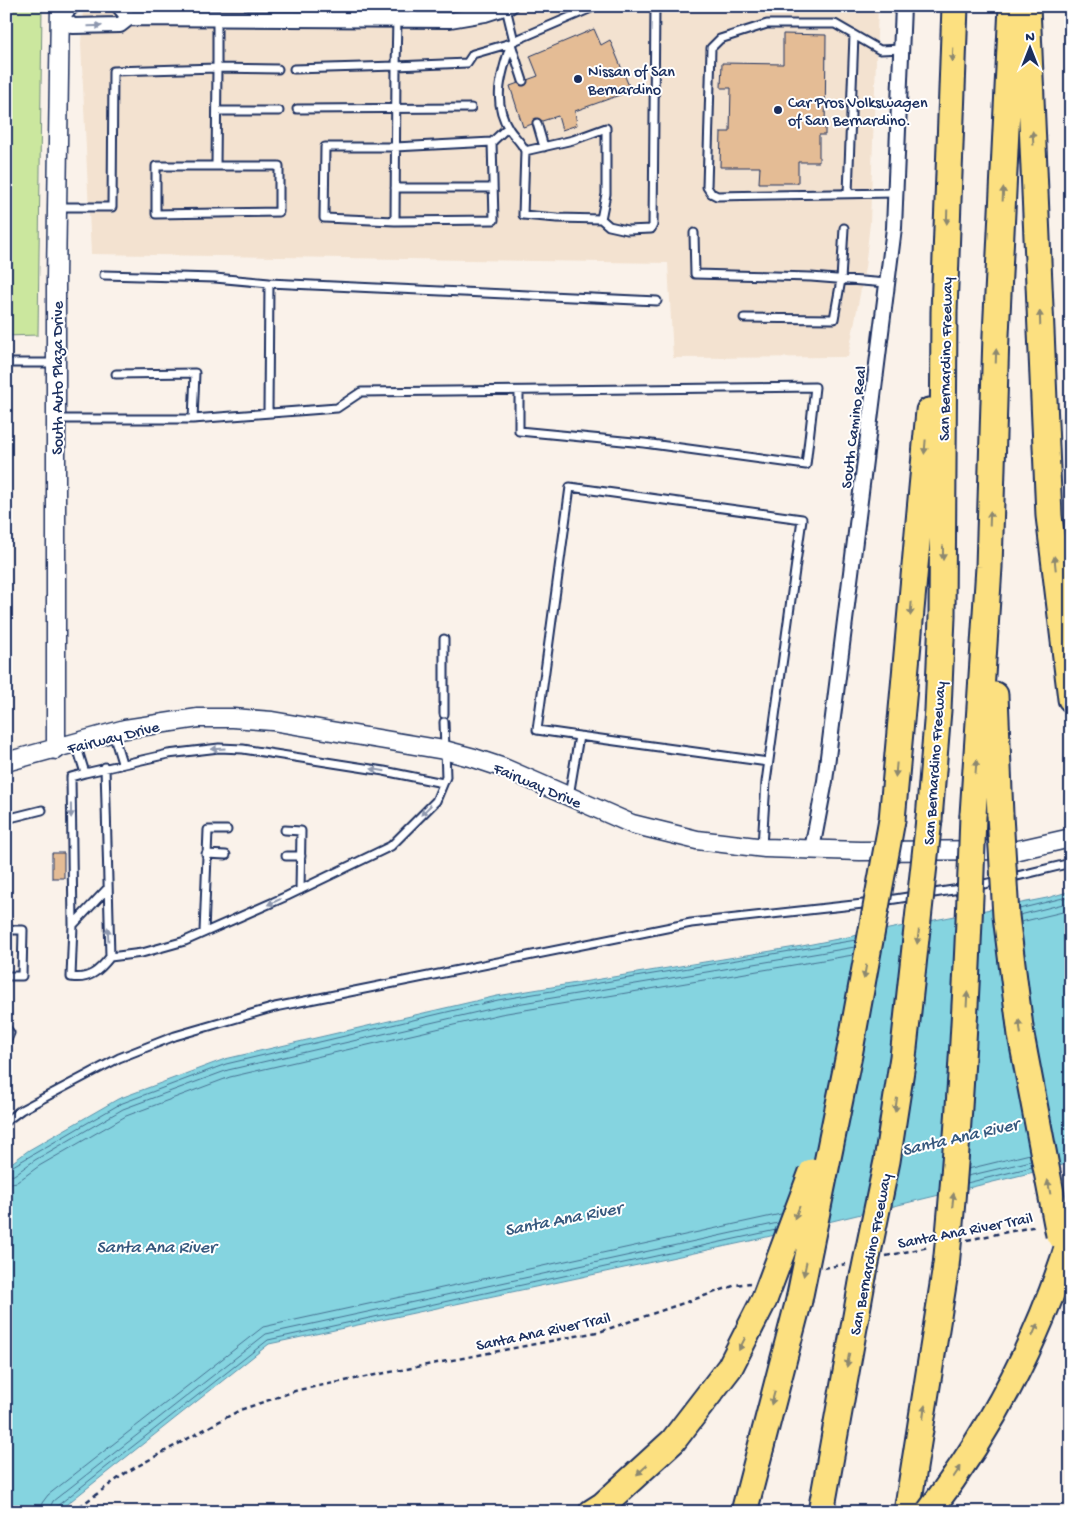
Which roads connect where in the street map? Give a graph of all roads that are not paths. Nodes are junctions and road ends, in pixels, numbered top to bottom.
1 (119, 6) edge
2 (596, 6) edge
3 (654, 6) edge
4 (903, 6) edge
5 (955, 6) edge
6 (1012, 6) edge
7 (1027, 6) edge
8 (508, 7) edge
9 (64, 10) edge
10 (358, 13) edge
11 (413, 13) edge
12 (130, 18) junction
13 (217, 18) junction
14 (397, 19) junction
15 (854, 35) junction
16 (513, 42) junction
17 (902, 49) junction
18 (396, 66) junction
19 (216, 68) junction
20 (294, 68) dead end
21 (278, 69) dead end
22 (523, 81) dead end
23 (396, 107) junction
24 (472, 108) dead end
25 (297, 109) dead end
26 (216, 111) junction
27 (279, 111) dead end
28 (537, 123) dead end
29 (508, 128) junction
30 (492, 142) junction
31 (396, 147) junction
32 (544, 147) junction
33 (525, 150) junction
34 (216, 166) junction
35 (395, 188) junction
36 (493, 188) junction
37 (896, 192) junction
38 (848, 193) junction
39 (57, 207) junction
40 (601, 219) junction
41 (395, 221) junction
42 (844, 228) dead end
43 (694, 233) dead end
44 (104, 275) dead end
45 (841, 280) junction
46 (269, 283) junction
47 (887, 284) junction
48 (657, 301) dead end
49 (944, 312) junction
50 (744, 318) dead end
51 (6, 363) edge
52 (56, 363) junction
53 (116, 374) dead end
54 (519, 391) junction
55 (268, 412) junction
56 (56, 419) junction
57 (193, 419) junction
58 (989, 567) junction
59 (444, 639) dead end
60 (1071, 699) edge
61 (113, 733) junction
62 (578, 736) junction
63 (76, 744) junction
64 (56, 750) junction
65 (444, 750) junction
66 (6, 762) edge
67 (768, 762) junction
68 (122, 763) junction
69 (105, 767) junction
70 (85, 773) junction
71 (443, 783) junction
72 (569, 797) junction
73 (42, 810) dead end
74 (6, 819) edge
75 (227, 830) dead end
76 (285, 830) dead end
77 (1071, 838) edge
78 (762, 847) junction
79 (812, 849) junction
80 (206, 854) junction
81 (226, 855) dead end
82 (286, 856) dead end
83 (301, 856) junction
84 (1071, 863) edge
85 (106, 890) junction
86 (300, 890) junction
87 (73, 925) junction
88 (6, 930) edge
89 (204, 932) junction
90 (110, 957) junction
91 (6, 976) edge
92 (6, 1028) edge
93 (6, 1042) edge
94 (850, 1050) junction
95 (6, 1121) edge
96 (1071, 1236) edge
97 (1071, 1278) edge
98 (592, 1512) edge
99 (744, 1512) edge
100 (821, 1512) edge
101 (907, 1512) edge
102 (929, 1512) edge

1 - 12 street
2 - 16 lane
3 - 40 lane
4 - 17 street, South Camino Real
5 -> 49 highway, San Bernardino Freeway
58 -> 6 highway
60 -> 7 highway
8 - 11 street
8 - 16 lane
9 -> 12 street
9 - 39 street, South Auto Plaza Drive
10 - 13 street
10 - 14 street
11 - 14 street
12 - 13 street
13 - 19 lane
14 - 18 lane
15 - 17 lane
15 - 38 lane
15 - 38 lane
16 - 18 lane
16 - 22 lane
16 - 29 lane
17 - 37 street, South Camino Real
18 - 20 lane
18 - 23 lane
19 - 21 lane
19 - 26 lane
19 - 39 lane
23 - 24 lane
23 - 25 lane
23 - 31 lane
26 - 27 lane
26 - 34 lane
28 - 32 lane
29 - 30 lane
29 - 33 lane
30 - 31 lane
30 - 36 lane
31 - 35 lane
31 - 41 lane
32 - 33 lane
32 - 40 lane
33 - 40 lane
34 - 34 lane
35 - 36 lane
35 - 41 lane
36 - 41 lane
37 - 38 lane
37 - 47 street, South Camino Real
39 - 52 street, South Auto Plaza Drive
42 - 45 lane
43 - 45 lane
44 - 46 lane
45 - 47 lane
45 - 50 lane
46 - 48 lane
46 - 55 lane
47 - 79 street, South Camino Real
49 -> 94 highway, bridge
49 -> 100 highway, San Bernardino Freeway, bridge
51 - 52 lane
52 - 56 street, South Auto Plaza Drive
53 - 57 lane
54 - 54 lane
54 - 55 lane
55 - 57 lane
56 - 57 lane
56 - 64 street, South Auto Plaza Drive
97 -> 58 highway, bridge
101 -> 58 highway, bridge
59 - 65 lane
61 - 63 street, Fairway Drive
61 - 65 street, Fairway Drive
61 - 68 lane
62 - 67 lane
62 - 67 lane
62 - 72 lane
63 - 64 street, Fairway Drive
63 - 70 lane
64 - 66 street, Fairway Drive
65 - 71 lane
65 - 72 street, Fairway Drive
67 - 78 lane
68 - 69 lane
71 -> 68 lane
69 - 70 lane
69 - 85 lane
70 -> 87 lane
71 -> 86 lane
72 - 78 street, Fairway Drive
73 - 74 lane
75 - 80 lane
76 - 83 lane
77 - 79 street, Fairway Drive
78 - 79 street, Fairway Drive
80 - 81 lane
80 - 89 lane
82 - 83 lane
83 - 86 lane
84 - 95 lane
85 - 87 lane
90 -> 85 lane
86 -> 89 lane
87 - 90 lane
88 - 91 lane
89 - 90 lane
92 - 93 lane
94 -> 98 highway, bridge
94 -> 99 highway, bridge
102 -> 96 highway, bridge

